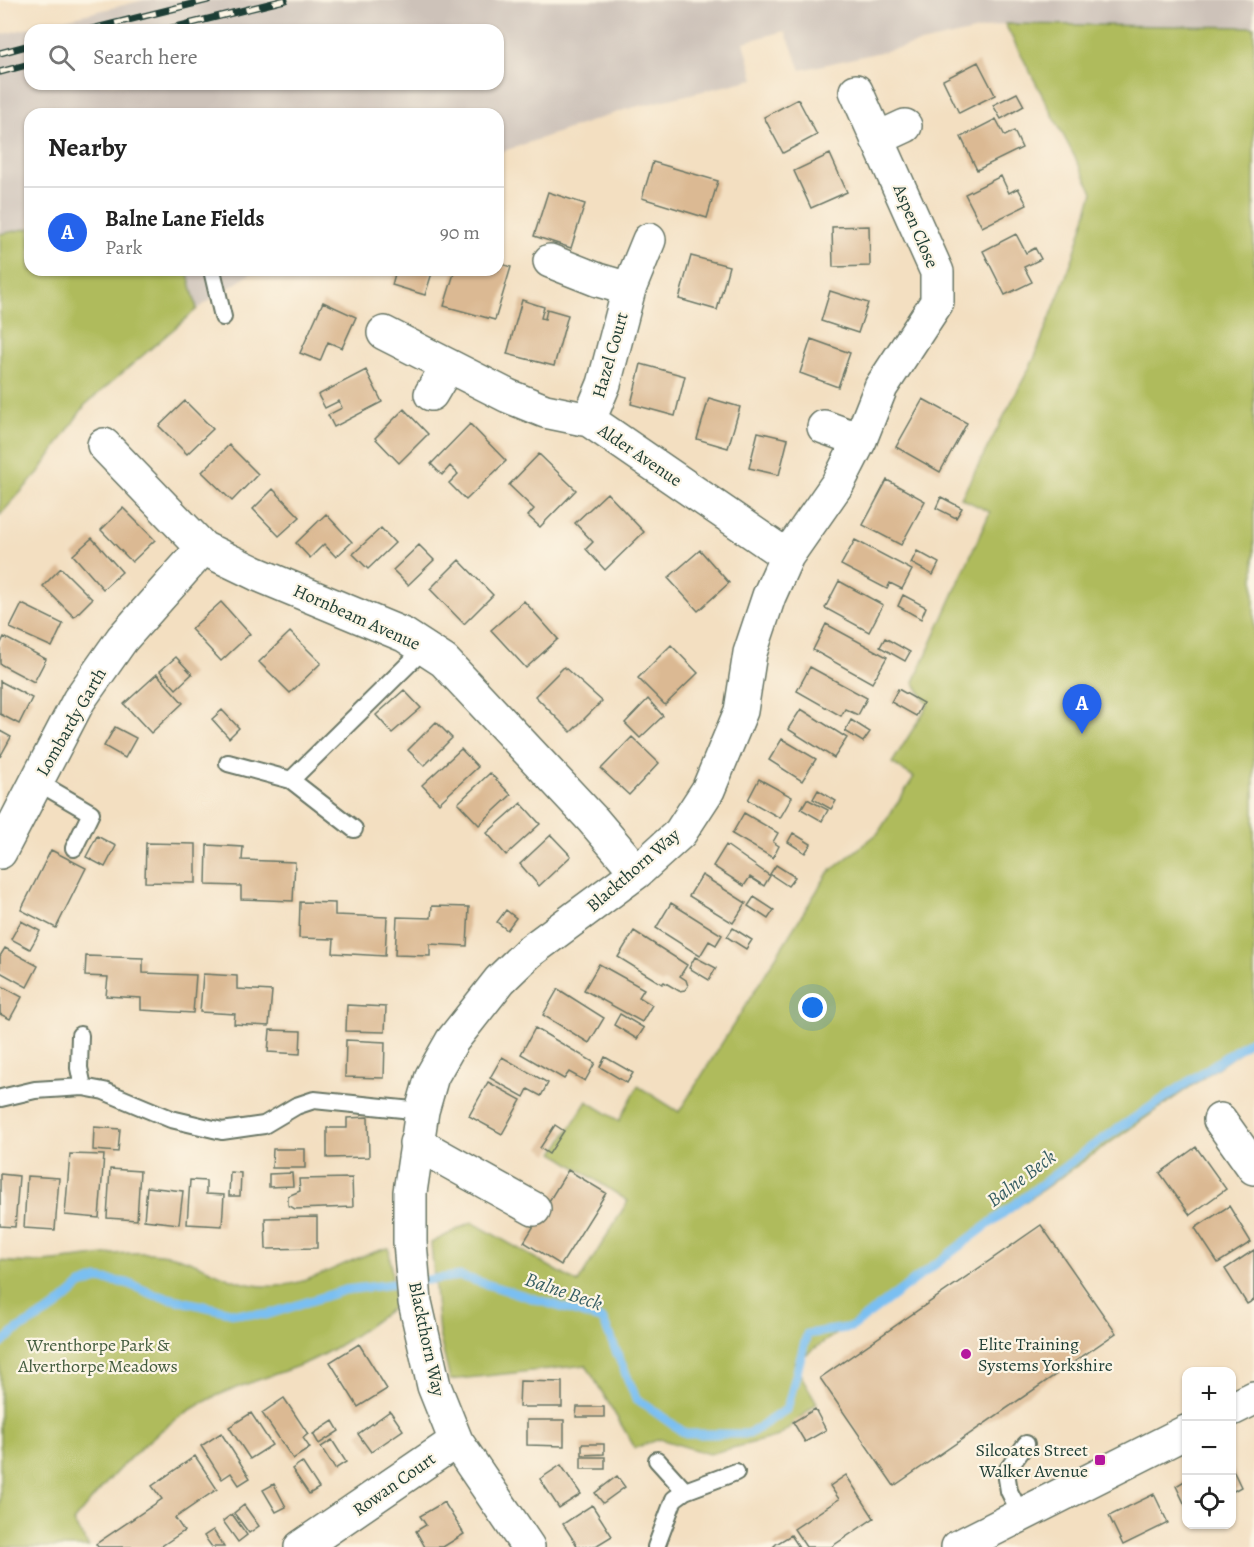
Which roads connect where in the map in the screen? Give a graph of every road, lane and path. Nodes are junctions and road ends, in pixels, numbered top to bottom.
1 (856, 92) dead end
2 (649, 240) dead end
3 (550, 261) dead end
4 (213, 276) edge
5 (629, 289) junction
6 (223, 317) dead end
7 (384, 333) dead end
8 (589, 420) junction
9 (824, 427) dead end
10 (860, 440) junction
11 (104, 445) dead end
12 (203, 548) junction
13 (787, 556) junction
14 (426, 647) junction
15 (228, 763) dead end
16 (291, 780) junction
17 (36, 781) junction
18 (8, 814) edge
19 (354, 829) dead end
20 (74, 848) dead end
21 (0, 852) edge
22 (637, 872) junction
23 (80, 1035) dead end
24 (83, 1087) junction
25 (1, 1098) edge
26 (422, 1111) junction
27 (1220, 1120) dead end
28 (416, 1143) junction
29 (1254, 1168) edge
30 (534, 1209) dead end
31 (1254, 1398) edge
32 (1236, 1407) edge
33 (1182, 1434) edge
34 (456, 1441) junction
35 (1026, 1444) dead end
36 (657, 1460) dead end
37 (736, 1472) dead end
38 (685, 1491) junction
39 (1021, 1515) junction
40 (990, 1539) edge
41 (302, 1547) edge
42 (528, 1547) edge
43 (656, 1547) edge
44 (958, 1547) edge

1 - 10 street, Aspen Close
2 - 5 street, Hazel Court
3 - 5 street, Hazel Court
4 - 6 lane
5 - 8 street, Hazel Court
7 - 8 street, Alder Avenue
8 - 13 street, Alder Avenue
9 - 10 street
10 - 13 street, Aspen Close
11 - 12 street, Hornbeam Avenue
12 - 14 street, Hornbeam Avenue
12 - 17 street, Lombardy Garth
13 - 22 street, Blackthorn Way
14 - 16 lane
14 - 22 street, Hornbeam Avenue
15 - 16 lane
16 - 19 lane
17 - 18 street, Lombardy Garth
17 - 20 lane
18 - 21 street, Lombardy Garth
22 - 26 street, Blackthorn Way
23 - 24 lane
24 - 25 lane
24 - 26 lane
26 - 28 street, Blackthorn Way
27 - 29 street
28 - 30 street
28 - 34 street, Blackthorn Way
31 - 32 street
33 - 39 street
34 - 41 street, Rowan Court
34 - 42 street, Blackthorn Way
35 - 39 lane
36 - 38 lane
37 - 38 lane
38 - 43 lane
39 - 40 street
40 - 44 street

